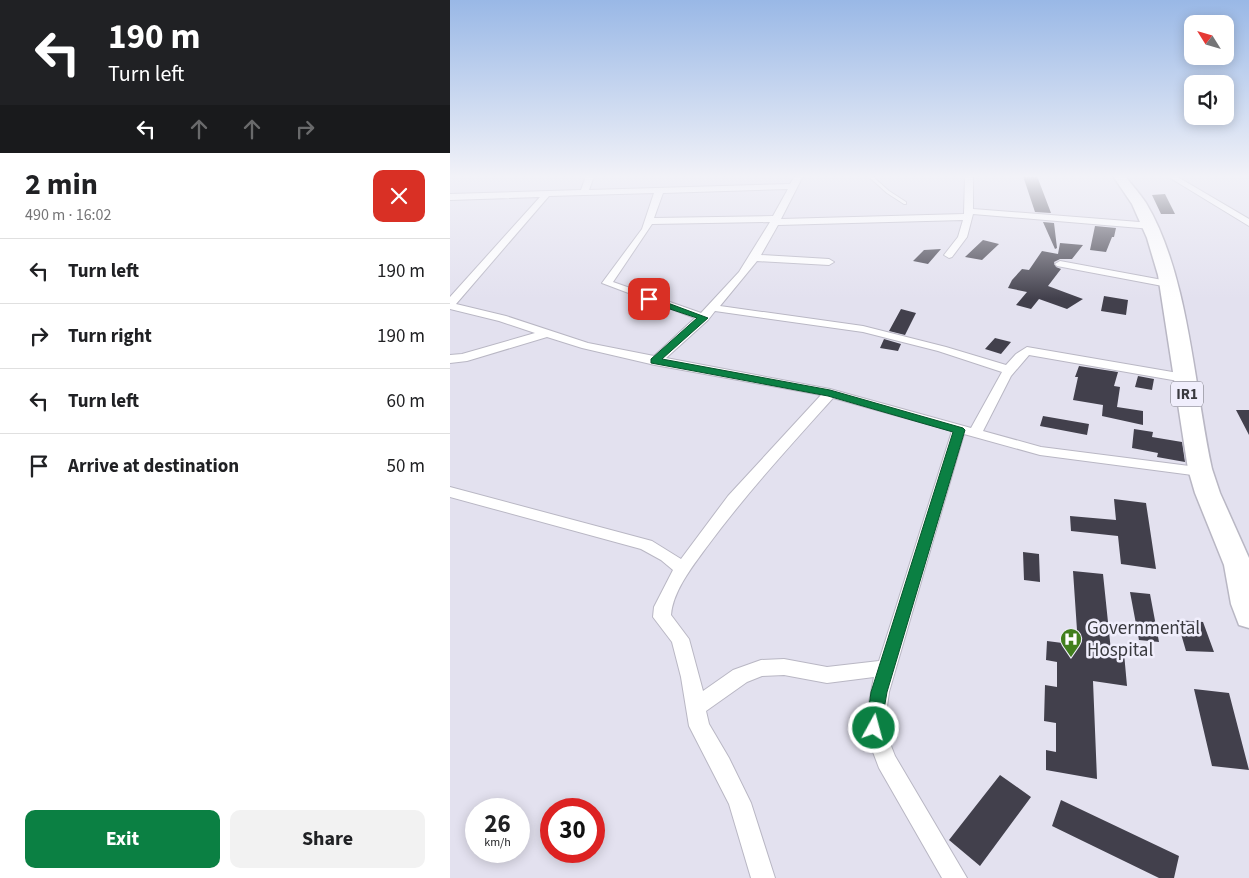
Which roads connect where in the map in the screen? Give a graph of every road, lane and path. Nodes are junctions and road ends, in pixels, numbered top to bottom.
1 (526, 217) edge
2 (651, 217) edge
3 (779, 217) edge
4 (887, 217) edge
5 (969, 217) edge
6 (1014, 217) edge
7 (1147, 217) edge
8 (650, 221) junction
9 (777, 221) junction
10 (1152, 226) junction
11 (949, 255) dead end
12 (754, 258) junction
13 (829, 262) dead end
14 (1060, 264) dead end
15 (1168, 284) junction
16 (450, 305) edge
17 (714, 308) junction
18 (704, 318) junction
19 (547, 332) junction
20 (450, 359) edge
21 (655, 361) junction
22 (1009, 370) junction
23 (1184, 378) junction
24 (830, 393) junction
25 (967, 432) junction
26 (1200, 471) junction
27 (450, 492) edge
28 (1243, 566) edge
29 (682, 569) junction
30 (1249, 617) edge
31 (887, 668) junction
32 (696, 707) junction
33 (763, 878) edge
34 (955, 878) edge

1 - 16 street
2 - 8 street
3 - 9 street
4 - 9 street
5 - 11 street
6 - 10 street
7 - 10 main road, IR1
8 - 9 street
8 - 18 street
9 - 12 street
10 - 15 main road, IR1
12 - 13 street
12 - 17 street
14 - 15 street
15 - 23 main road, IR1
16 - 19 street
17 - 18 street
17 - 22 street
18 - 21 street
19 - 20 street
19 - 21 street
21 - 24 street
22 - 23 street
22 - 25 street
23 - 26 main road, IR1
24 - 25 street
24 - 29 street
25 - 26 street
25 - 31 street
26 - 28 main road, IR1
27 - 29 street
28 - 30 main road, IR1
29 - 32 street
31 - 32 street
31 - 34 street
32 - 33 street

